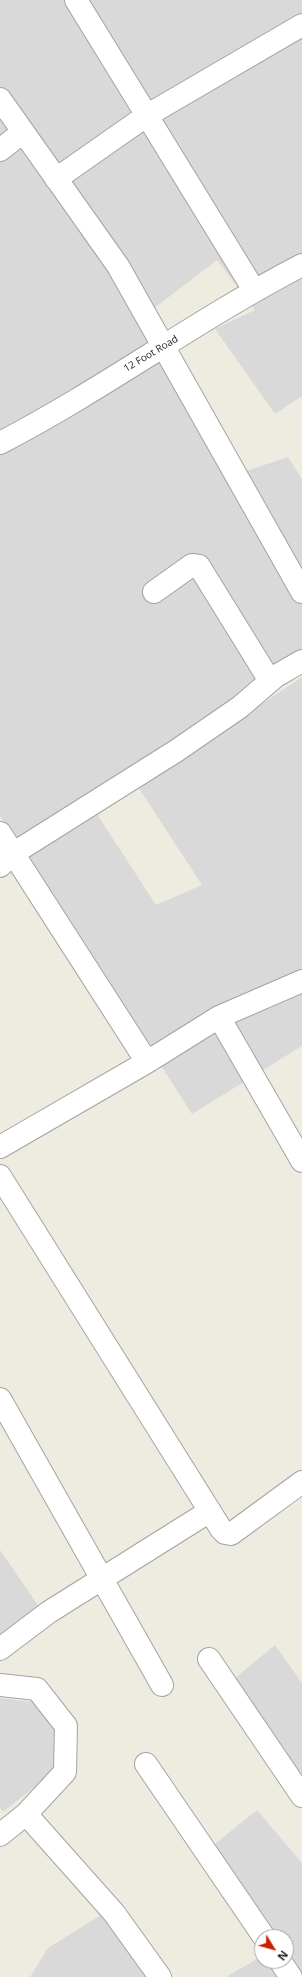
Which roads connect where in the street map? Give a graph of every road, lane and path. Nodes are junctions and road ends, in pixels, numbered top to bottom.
1 (76, 0) edge
2 (302, 25) edge
3 (0, 99) edge
4 (146, 116) junction
5 (23, 132) junction
6 (0, 150) edge
7 (56, 179) junction
8 (302, 265) edge
9 (254, 290) junction
10 (165, 346) junction
11 (0, 443) edge
12 (154, 592) dead end
13 (302, 592) edge
14 (302, 661) edge
15 (270, 681) junction
16 (0, 833) edge
17 (7, 860) edge
18 (302, 981) edge
19 (219, 1017) junction
20 (147, 1062) junction
21 (0, 1147) edge
22 (302, 1161) edge
23 (0, 1176) edge
24 (0, 1399) edge
25 (302, 1482) edge
26 (210, 1511) junction
27 (101, 1579) junction
28 (0, 1649) edge
29 (209, 1659) dead end
30 (0, 1685) edge
31 (162, 1685) dead end
32 (146, 1764) dead end
33 (302, 1796) edge
34 (26, 1814) junction
35 (0, 1835) edge
36 (259, 1929) edge
37 (160, 1977) edge

1 - 4 street
2 - 4 street
3 - 5 street
4 - 7 street
4 - 9 street
5 - 6 street
5 - 7 street
7 - 10 street
8 - 9 street, 12 Foot Road
9 - 10 street, 12 Foot Road
10 - 11 street, 12 Foot Road
10 - 13 street
12 - 15 street
14 - 15 street
15 - 17 street
16 - 17 street
17 - 20 street
18 - 19 street
19 - 20 street
19 - 22 street
20 - 21 street
23 - 26 street
24 - 27 street
25 - 26 street
26 - 27 street
27 - 28 street
27 - 31 street
29 - 33 street
30 - 34 street
32 - 36 street
34 - 35 street
34 - 37 street

